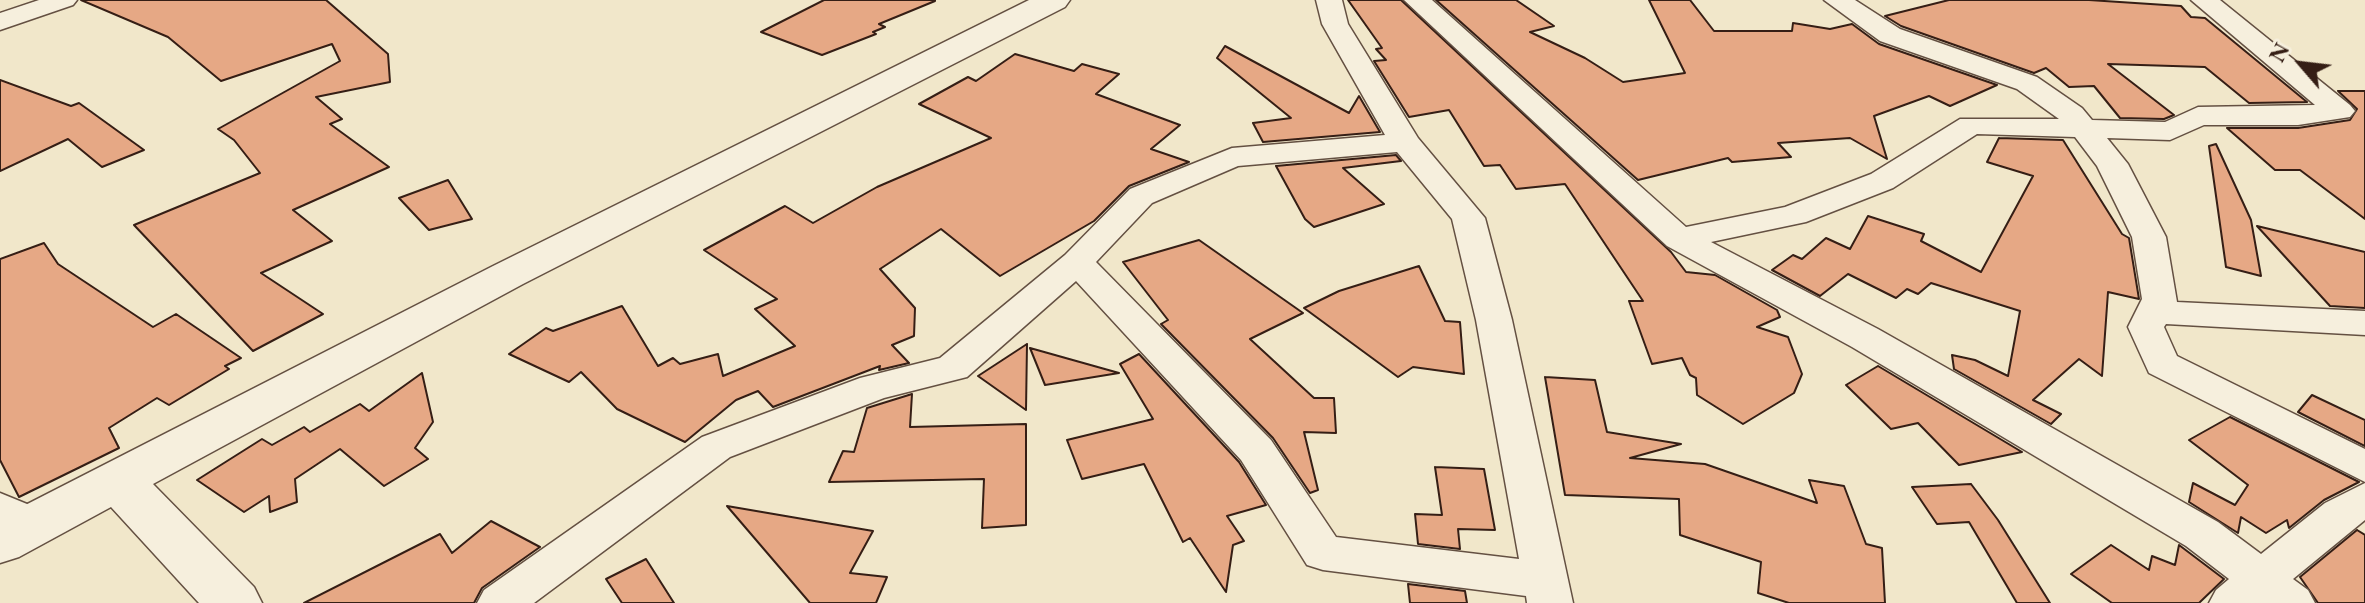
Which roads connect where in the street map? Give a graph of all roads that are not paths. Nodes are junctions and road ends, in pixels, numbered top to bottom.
1 (64, 0) edge
2 (1054, 0) edge
3 (1329, 0) edge
4 (1417, 0) edge
5 (1837, 0) edge
6 (2204, 0) edge
7 (0, 22) edge
8 (2340, 111) junction
9 (2082, 126) junction
10 (2365, 130) edge
11 (1405, 142) junction
12 (1679, 239) junction
13 (1077, 262) junction
14 (2154, 312) junction
15 (2365, 323) edge
16 (2365, 467) edge
17 (118, 481) junction
18 (2365, 499) edge
19 (11, 525) edge
20 (1548, 591) edge
21 (2261, 596) edge
22 (234, 603) edge
23 (500, 603) edge

1 - 7 street
2 - 17 street
3 - 11 street
4 - 12 street
5 - 9 street
6 - 8 street
8 - 9 street
8 - 10 street
9 - 12 street
9 - 14 street
11 - 13 street
11 - 20 street
12 - 21 street
13 - 20 street
13 - 23 street
14 - 15 street
14 - 16 street
17 - 19 street
17 - 22 street
18 - 21 street

